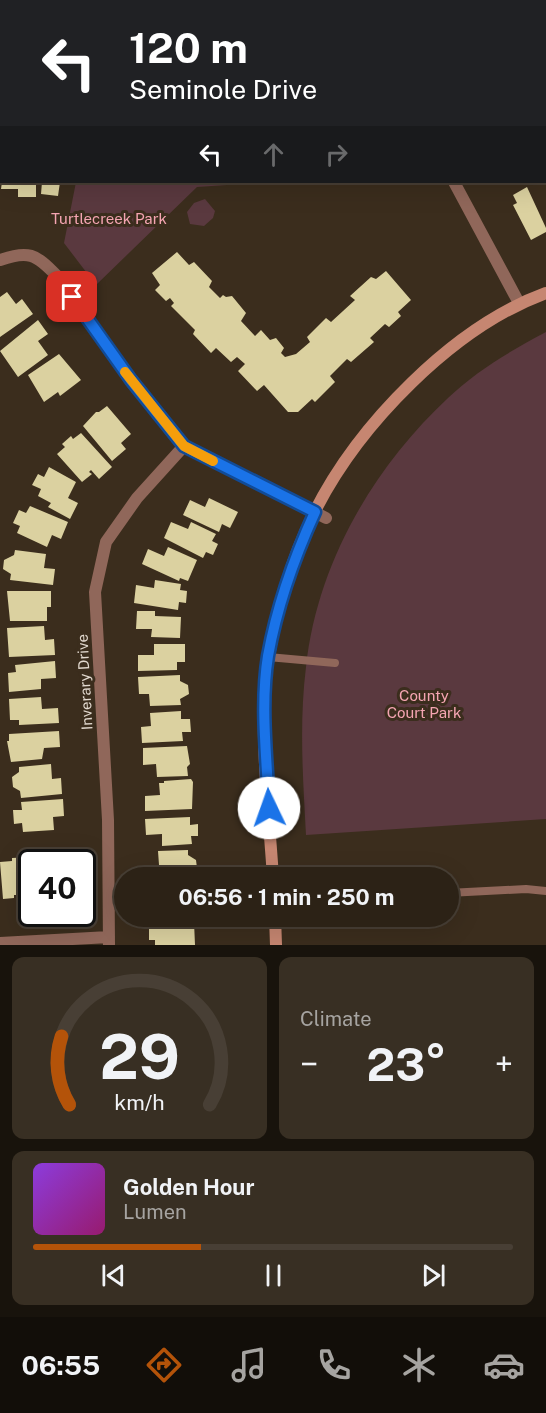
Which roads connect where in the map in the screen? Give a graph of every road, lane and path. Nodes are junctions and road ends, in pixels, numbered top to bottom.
1 (456, 183) edge
2 (0, 260) edge
3 (546, 293) edge
4 (519, 303) junction
5 (184, 446) junction
6 (320, 515) junction
7 (268, 657) junction
8 (335, 663) dead end
9 (272, 867) edge
10 (546, 891) edge
11 (459, 892) edge
12 (275, 927) edge
13 (109, 941) edge
14 (0, 944) edge
15 (276, 945) edge

1 - 4 street
2 - 5 street
3 - 4 street
4 - 6 street
5 - 6 street
5 - 13 street, Inverary Drive
6 - 7 street
7 - 8 lane
7 - 9 street
10 - 11 lane
12 - 15 street
13 - 14 street

